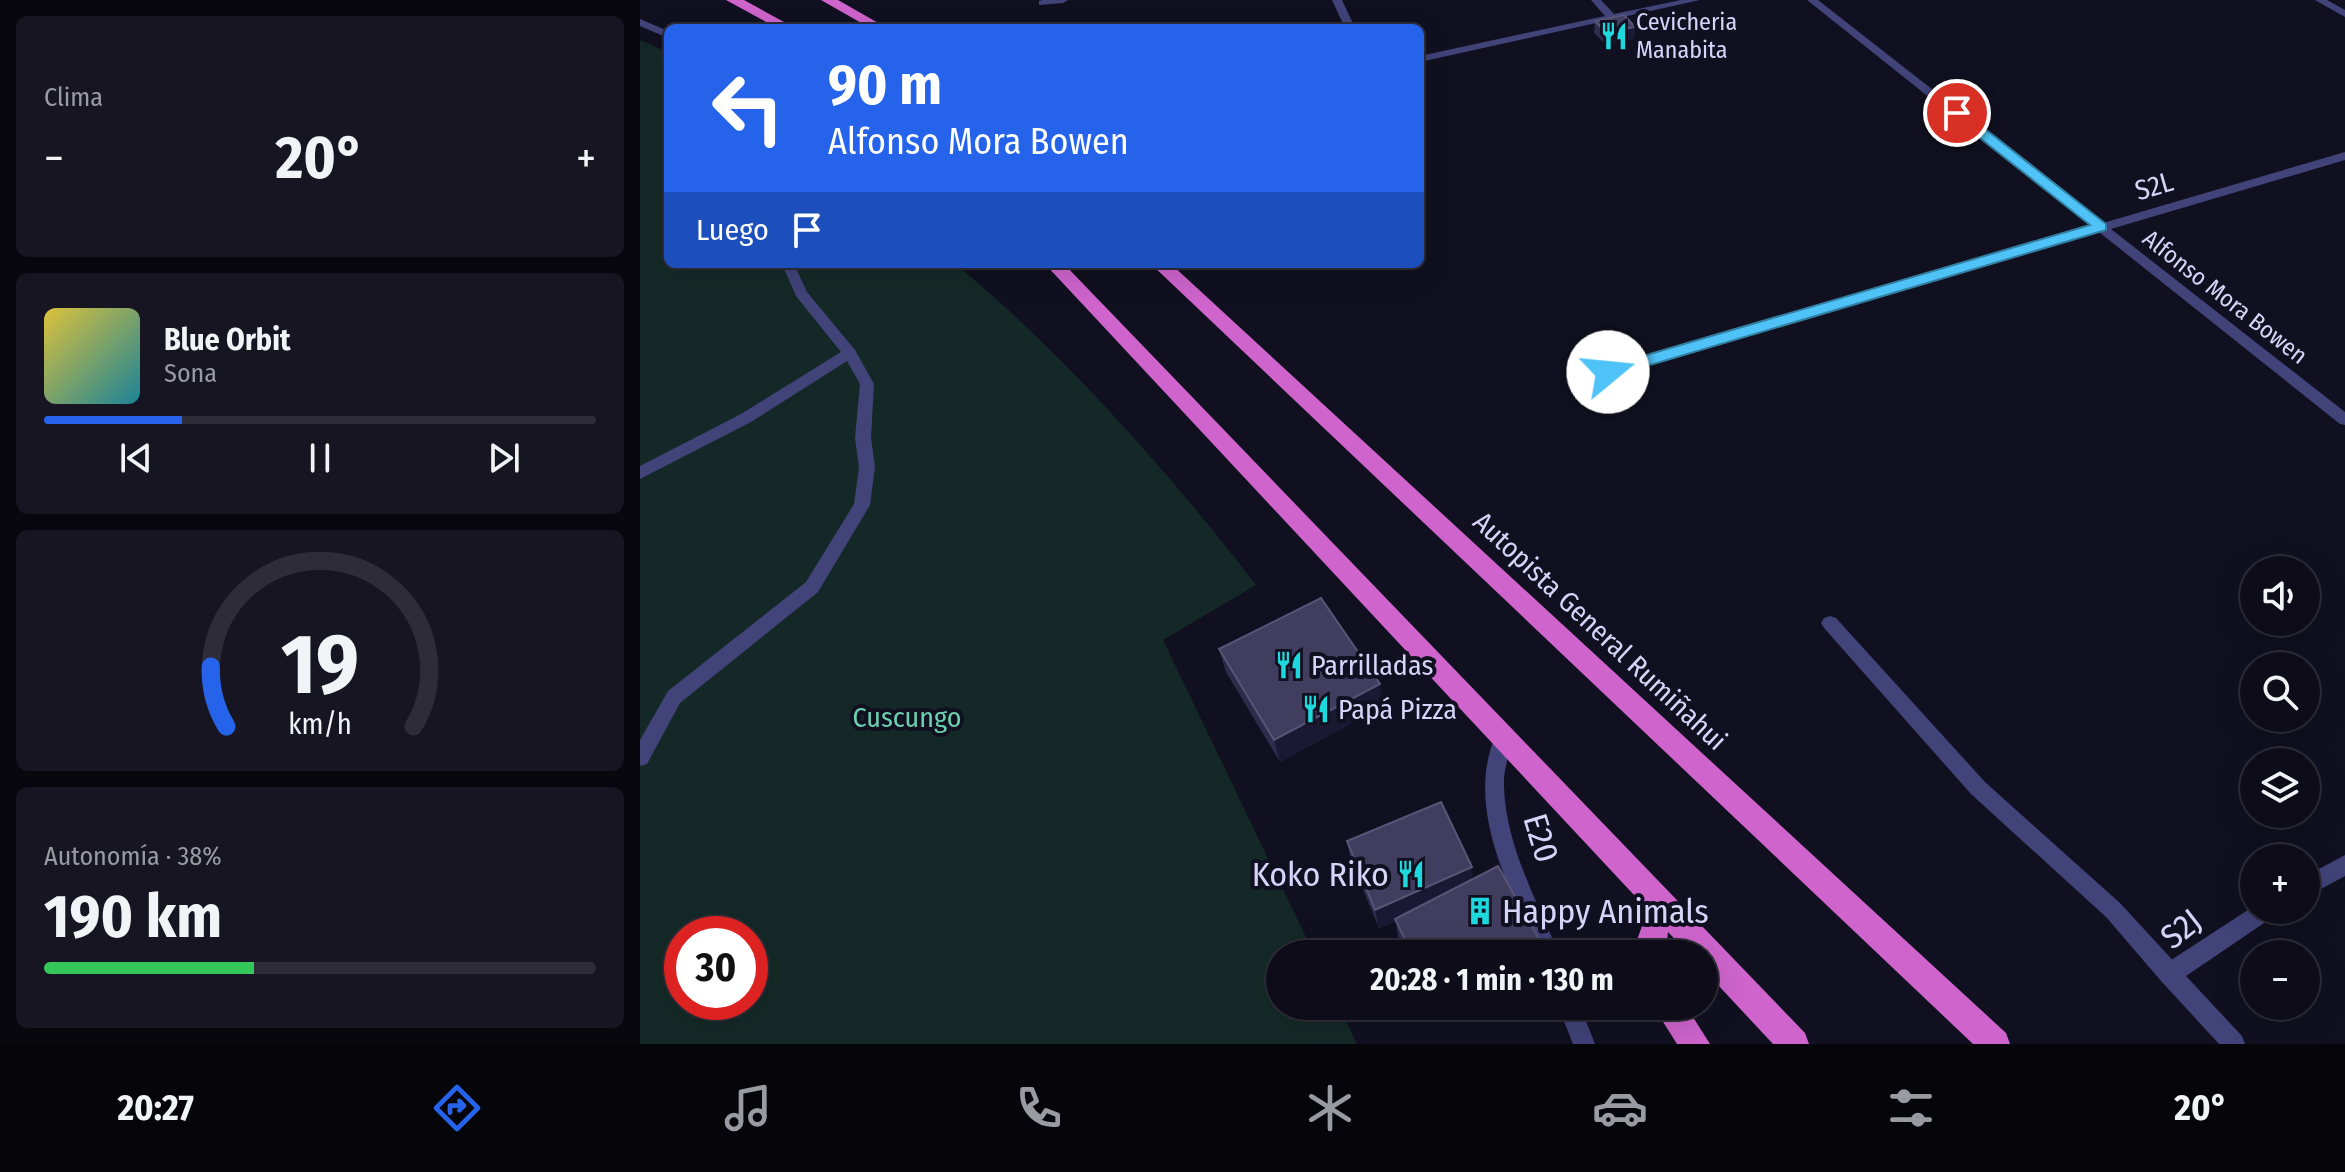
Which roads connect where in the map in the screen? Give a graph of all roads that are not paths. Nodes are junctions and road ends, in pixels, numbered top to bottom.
1 (733, 0) edge
2 (828, 0) edge
3 (1063, 0) edge
4 (1337, 0) edge
5 (1596, 0) edge
6 (1695, 0) edge
7 (1812, 0) edge
8 (2320, 0) edge
9 (1043, 3) dead end
10 (2345, 14) edge
11 (1612, 18) junction
12 (640, 22) edge
13 (780, 24) edge
14 (873, 24) edge
15 (1348, 24) edge
16 (664, 33) edge
17 (1424, 58) edge
18 (2345, 156) edge
19 (2101, 227) junction
20 (790, 268) edge
21 (1058, 268) edge
22 (1164, 268) edge
23 (850, 353) junction
24 (1608, 372) dead end
25 (2345, 420) edge
26 (640, 473) edge
27 (1830, 623) dead end
28 (1504, 738) junction
29 (640, 758) edge
30 (2345, 865) edge
31 (2320, 879) edge
32 (1662, 909) junction
33 (2245, 924) edge
34 (1542, 940) edge
35 (1652, 940) edge
36 (2170, 974) junction
37 (1575, 1020) edge
38 (1678, 1020) edge
39 (1584, 1044) edge
40 (1695, 1044) edge
41 (1794, 1044) edge
42 (1995, 1044) edge
43 (2234, 1044) edge

1 - 13 highway
2 - 14 highway
3 - 9 street
4 - 15 street
5 - 11 street
6 - 11 street
7 - 19 street, Alfonso Mora Bowen
8 - 10 street
11 - 17 street
12 - 16 street
18 - 19 street, S2L
19 - 24 street, S2L
19 - 25 street, Alfonso Mora Bowen
20 - 23 street
21 - 28 highway
22 - 42 highway, Autopista General Rumiñahui
23 - 26 street
23 - 29 street
27 - 36 street
28 - 32 highway
28 - 34 street, E20
30 - 31 street
32 - 35 highway
32 - 41 highway
33 - 36 street, S2J
36 - 43 street, S2J
37 - 39 street
38 - 40 highway

